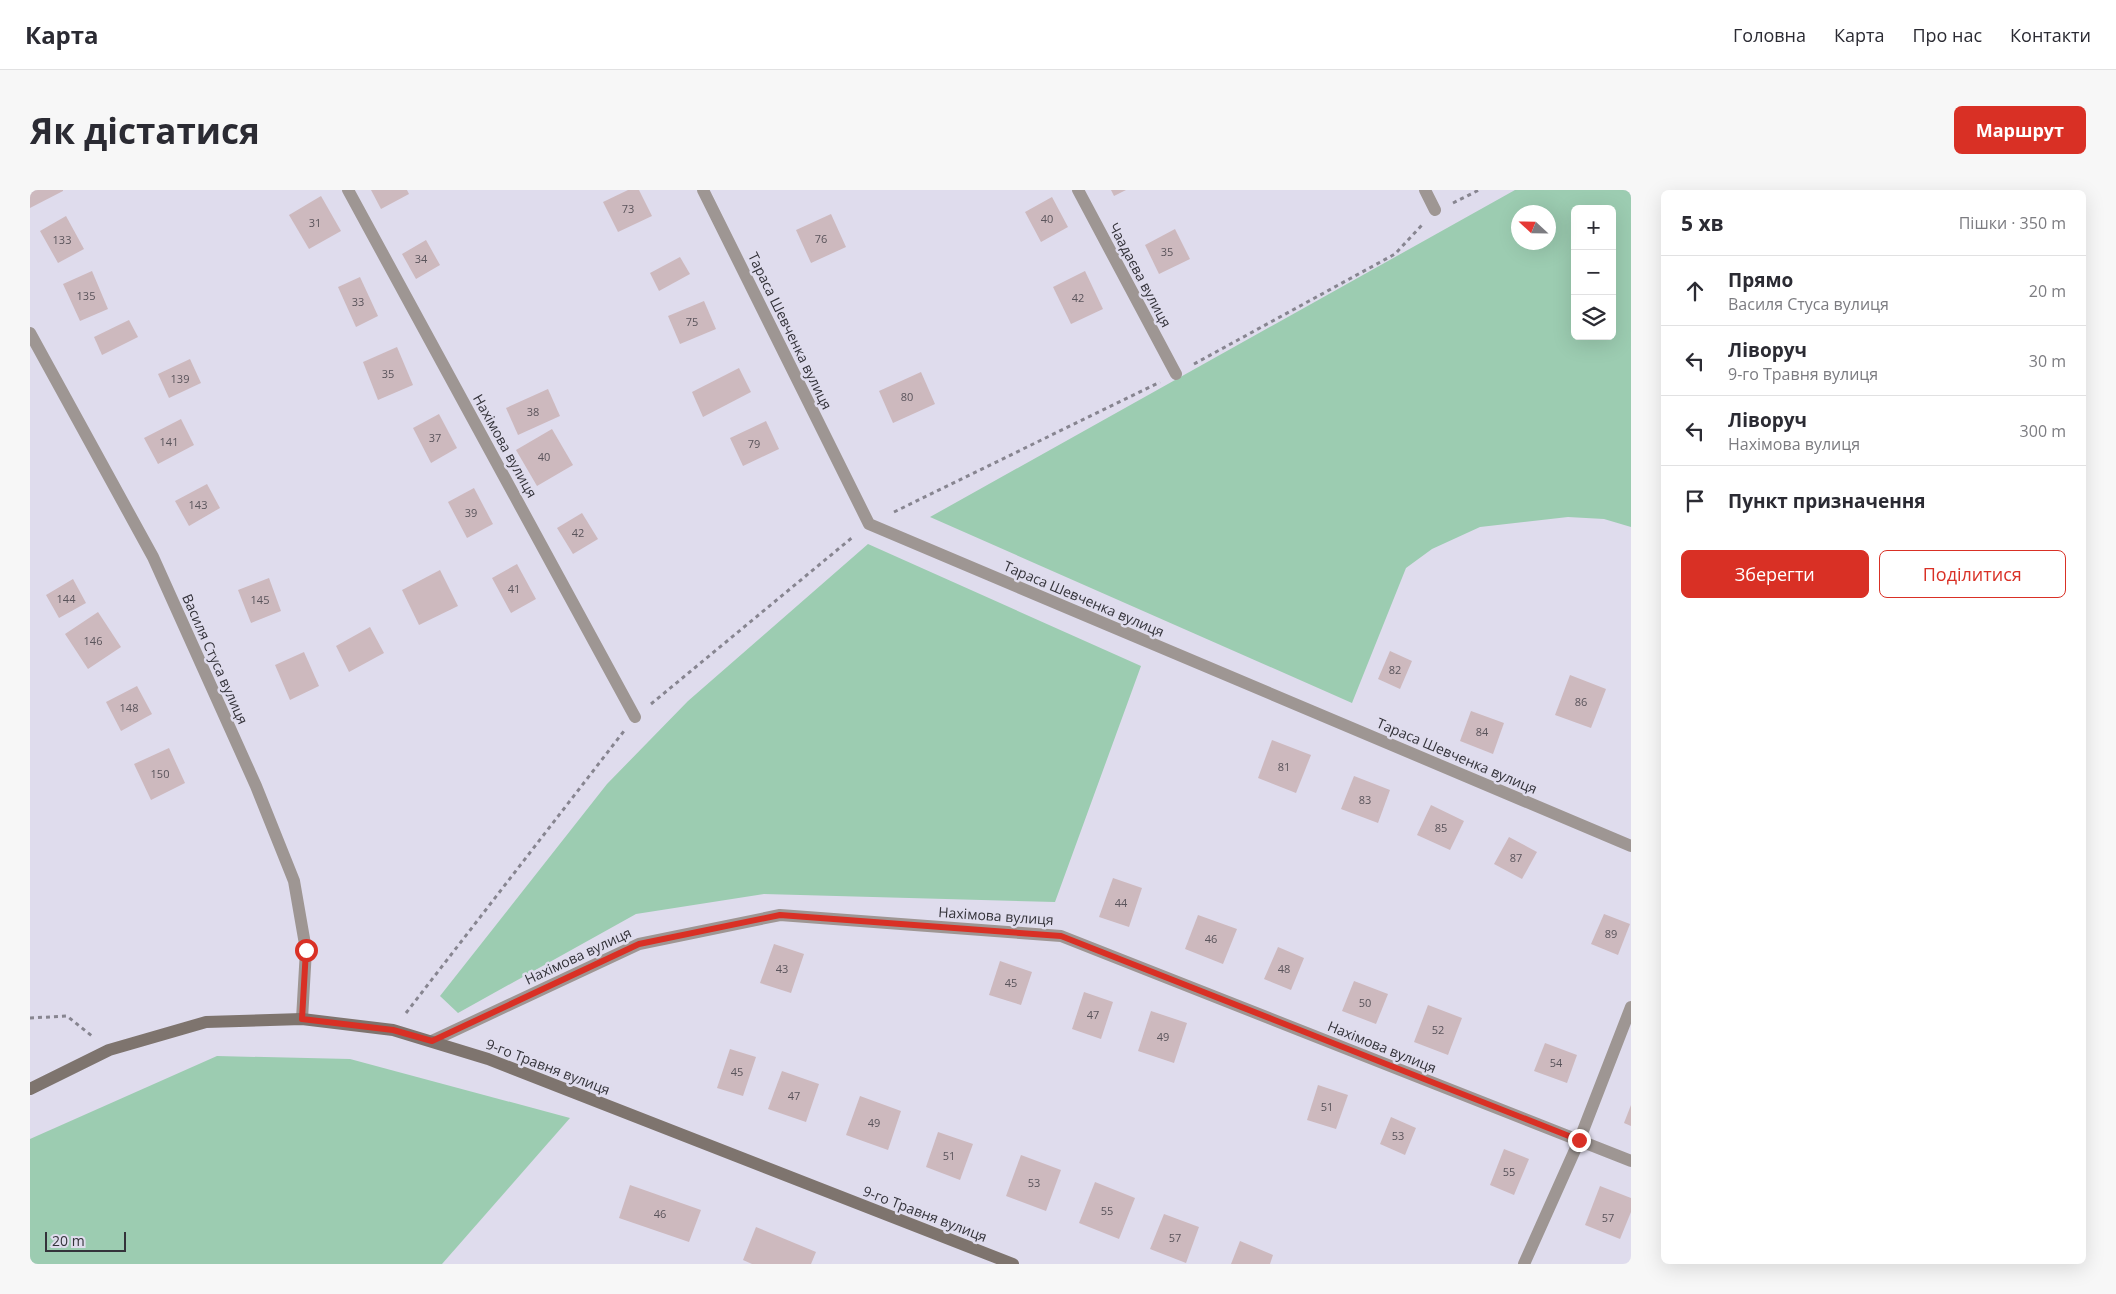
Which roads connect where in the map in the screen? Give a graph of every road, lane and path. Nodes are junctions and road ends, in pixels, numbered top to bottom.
1 (348, 190) edge
2 (703, 190) edge
3 (1078, 190) edge
4 (1425, 190) edge
5 (1435, 210) dead end
6 (30, 334) edge
7 (1176, 374) dead end
8 (869, 524) junction
9 (635, 717) junction
10 (1631, 846) edge
11 (1631, 1007) edge
12 (30, 1018) edge
13 (302, 1019) junction
14 (393, 1030) junction
15 (432, 1041) junction
16 (109, 1050) junction
17 (30, 1089) edge
18 (1579, 1140) junction
19 (1631, 1161) edge
20 (1013, 1264) edge
21 (1524, 1264) edge

1 - 9 street, Нахімова вулиця
2 - 8 street, Тараса Шевченка вулиця
3 - 7 street, Чаадаєва вулиця
4 - 5 street
6 - 13 street, Василя Стуса вулиця
8 - 9 path
8 - 10 street, Тараса Шевченка вулиця
9 - 14 path
11 - 18 street
12 - 16 path
13 - 14 main road, 9-го Травня вулиця
13 - 16 main road, 9-го Травня вулиця
14 - 15 main road, 9-го Травня вулиця
15 - 18 street, Нахімова вулиця
15 - 20 main road, 9-го Травня вулиця
16 - 17 main road, 9-го Травня вулиця
18 - 19 street, Нахімова вулиця
18 - 21 street

